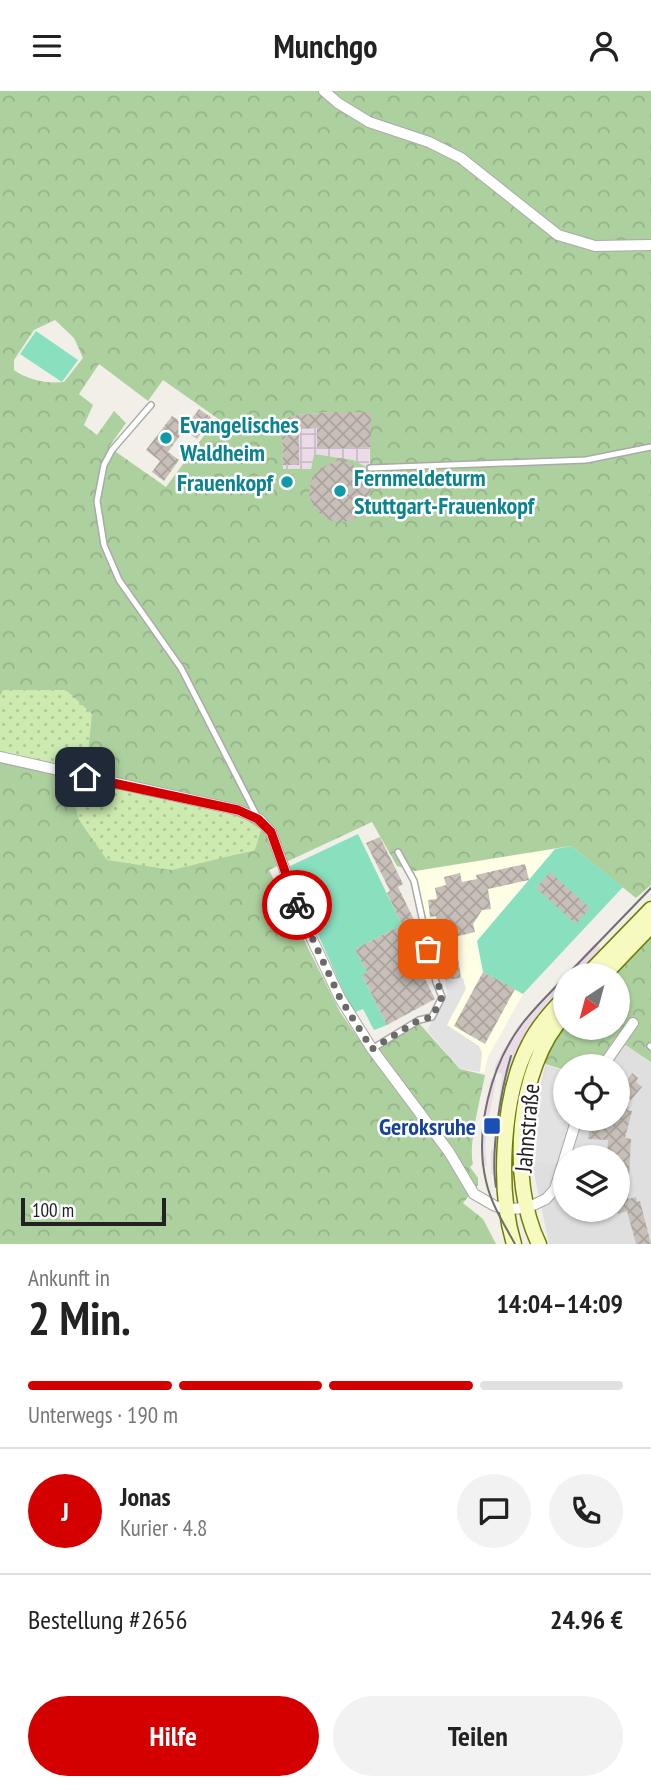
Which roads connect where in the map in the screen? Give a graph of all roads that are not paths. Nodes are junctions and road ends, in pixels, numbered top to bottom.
1 (324, 91) edge
2 (651, 245) edge
3 (151, 405) dead end
4 (651, 447) edge
5 (370, 468) dead end
6 (0, 757) edge
7 (258, 819) junction
8 (398, 852) dead end
9 (651, 909) edge
10 (651, 926) edge
11 (599, 963) edge
12 (616, 963) edge
13 (553, 1011) edge
14 (633, 1023) dead end
15 (553, 1030) edge
16 (372, 1049) junction
17 (611, 1054) edge
18 (573, 1131) edge
19 (527, 1208) junction
20 (507, 1209) junction
21 (514, 1244) edge
22 (539, 1244) edge

1 - 2 street
3 - 7 lane
4 - 5 lane
6 - 7 street
7 - 16 street
8 - 16 lane
9 - 11 main road
10 - 12 main road
13 - 20 main road, Jahnstraße
14 - 17 street
15 - 19 main road, Jahnstraße
16 - 20 street
18 - 19 street
19 - 20 street
19 - 22 main road, Jahnstraße
20 - 21 main road, Jahnstraße

